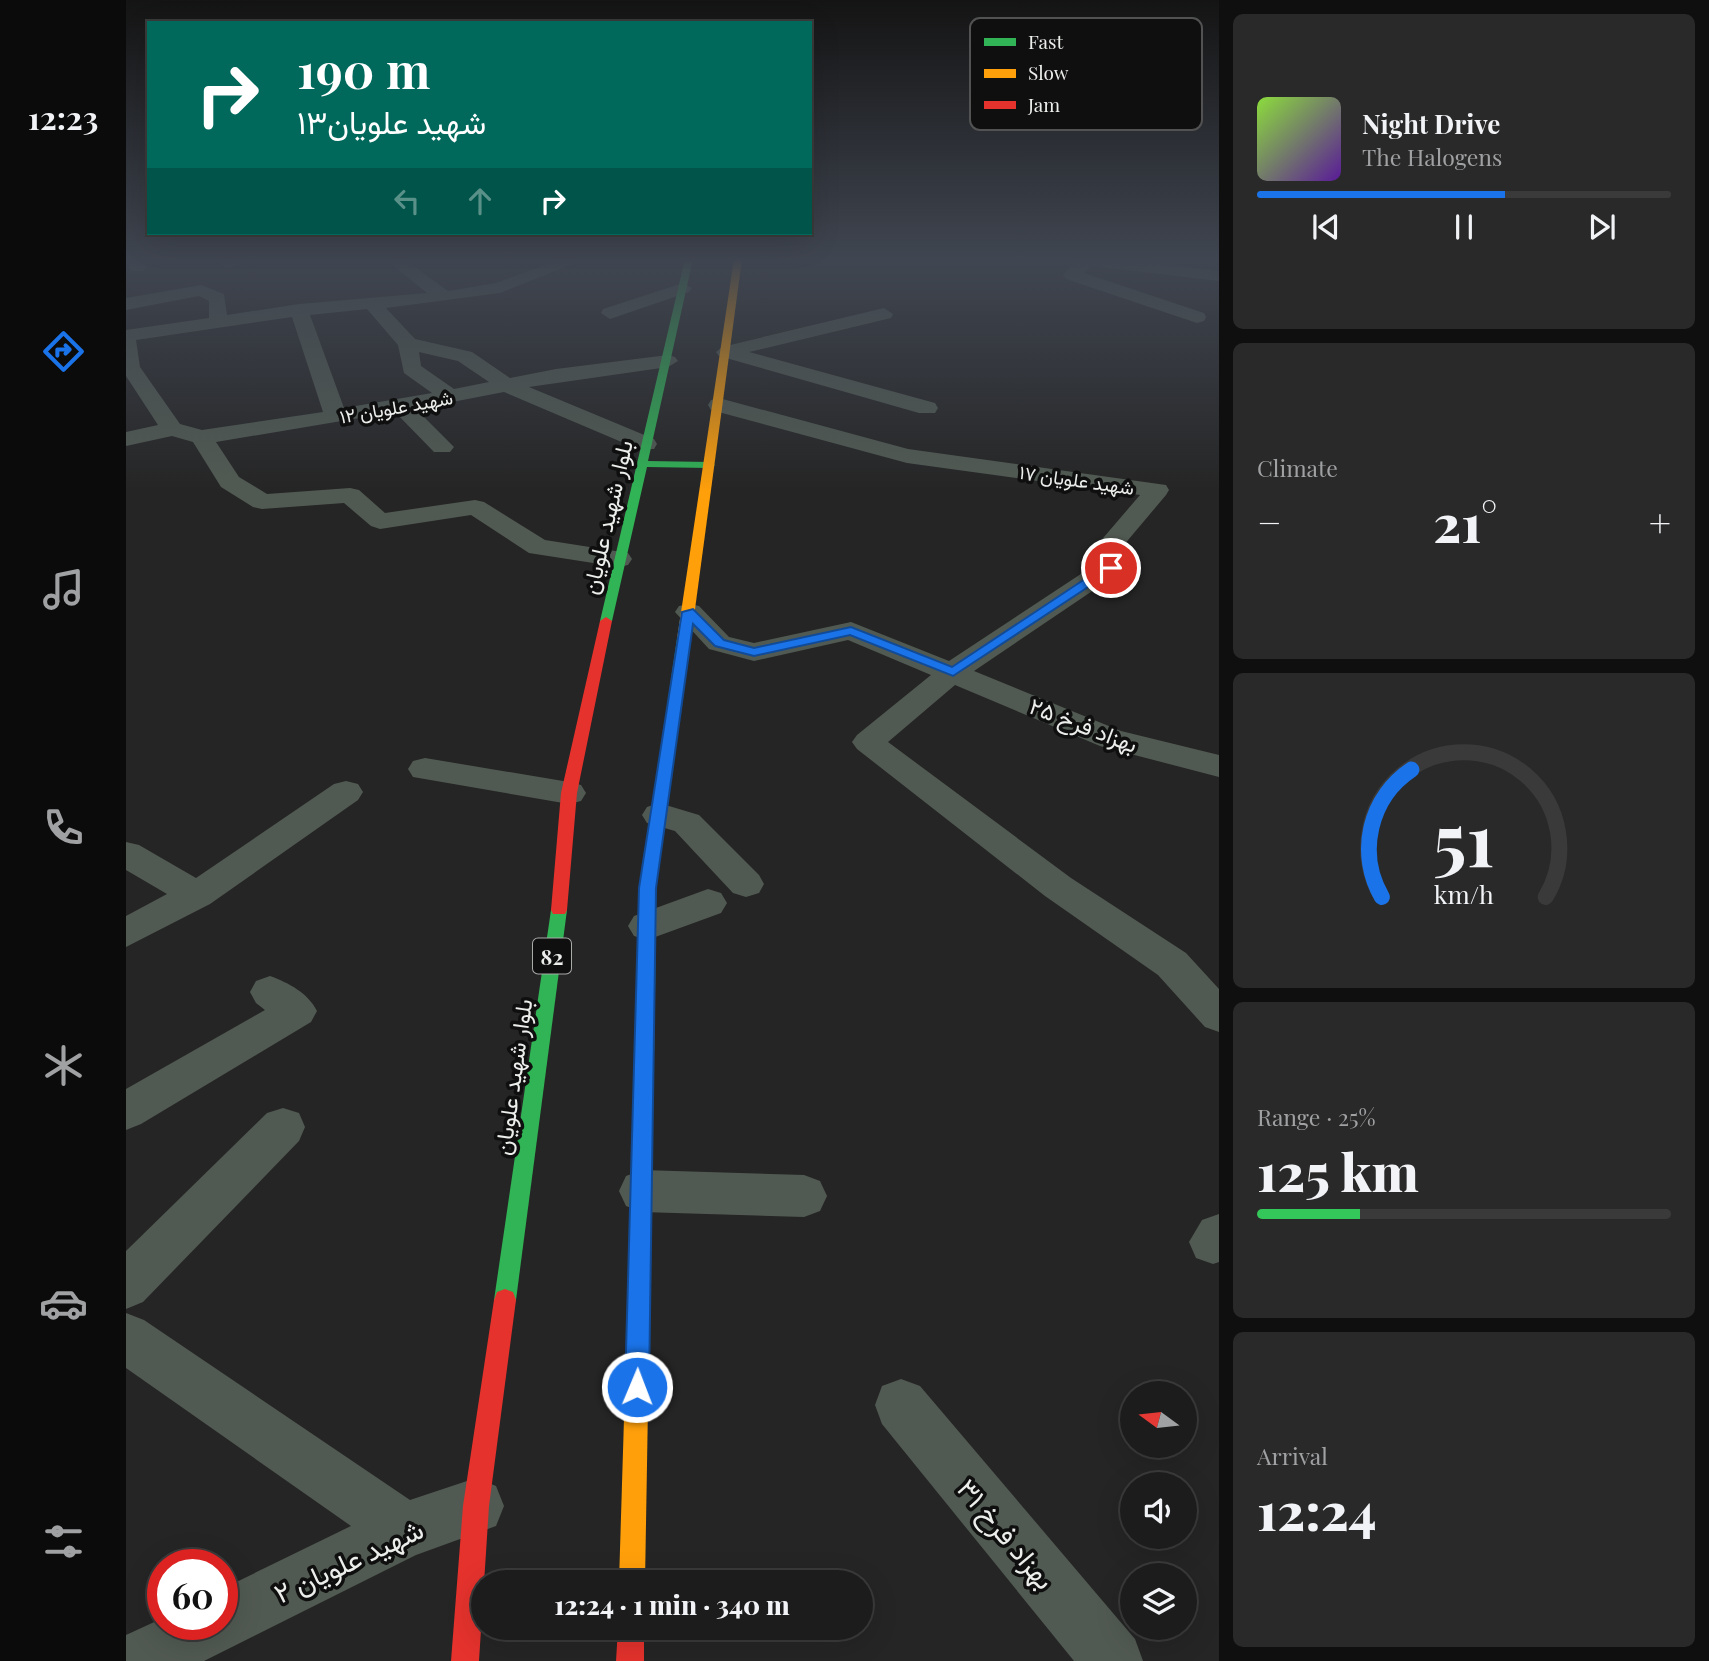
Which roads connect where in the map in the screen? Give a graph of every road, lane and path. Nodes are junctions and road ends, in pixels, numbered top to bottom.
1 (126, 336) edge
2 (308, 337) edge
3 (401, 337) edge
4 (674, 337) edge
5 (727, 337) edge
6 (790, 337) edge
7 (408, 344) junction
8 (726, 352) junction
9 (668, 361) junction
10 (506, 385) junction
11 (450, 397) junction
12 (400, 405) junction
13 (719, 405) junction
14 (927, 408) dead end
15 (336, 416) junction
16 (172, 429) junction
17 (202, 438) junction
18 (126, 439) edge
19 (442, 447) dead end
20 (644, 454) junction
21 (710, 465) junction
22 (619, 559) junction
23 (689, 612) junction
24 (953, 672) junction
25 (1219, 766) edge
26 (425, 769) dead end
27 (346, 792) dead end
28 (569, 793) junction
29 (659, 815) junction
30 (126, 854) edge
31 (746, 884) dead end
32 (197, 895) junction
33 (708, 903) dead end
34 (647, 926) junction
35 (126, 933) edge
36 (270, 992) dead end
37 (1219, 1016) edge
38 (126, 1111) edge
39 (283, 1128) dead end
40 (642, 1191) junction
41 (804, 1196) dead end
42 (126, 1285) edge
43 (126, 1338) edge
44 (901, 1405) dead end
45 (476, 1506) junction
46 (405, 1530) junction
47 (632, 1570) edge
48 (238, 1612) edge
49 (182, 1640) edge
50 (631, 1640) edge
51 (139, 1661) edge
52 (466, 1661) edge
53 (630, 1661) edge
54 (1112, 1661) edge

1 - 16 street
2 - 15 street
3 - 7 street
4 - 9 main road, بلوار شهید علویان / 82
5 - 8 main road
6 - 8 street
7 - 10 street
7 - 11 street
8 - 13 main road
8 - 14 street
9 - 10 street, شهید علویان ۱۲
9 - 20 main road, بلوار شهید علویان / 82
10 - 11 street, شهید علویان ۱۲
10 - 20 street
11 - 12 street, شهید علویان ۱۲
12 - 15 street, شهید علویان ۱۲
12 - 19 street
13 - 21 main road
13 - 24 street, شهید علویان ۱۷
15 - 17 street, شهید علویان ۱۲
16 - 17 street, شهید علویان ۱۲
16 - 18 street, شهید علویان ۱۲
17 - 22 street
20 - 21 main road
20 - 22 main road, بلوار شهید علویان / 82
21 - 23 main road
22 - 28 main road, بلوار شهید علویان / 82
23 - 24 street, بهزاد فرخ ۲۵
23 - 29 main road
24 - 25 street, بهزاد فرخ ۲۵
24 - 37 street
26 - 28 street
27 - 32 street
28 - 45 main road, بلوار شهید علویان / 82
29 - 31 street
29 - 34 main road
30 - 32 street
32 - 35 street
33 - 34 street
34 - 40 main road
36 - 38 street
39 - 42 street
40 - 41 street
40 - 47 main road
43 - 46 street
44 - 54 street, بهزاد فرخ ۳۱
45 - 46 street, شهید علویان ۲
45 - 52 main road, بلوار شهید علویان / 82
46 - 48 street, شهید علویان ۲
49 - 51 street
50 - 53 main road

